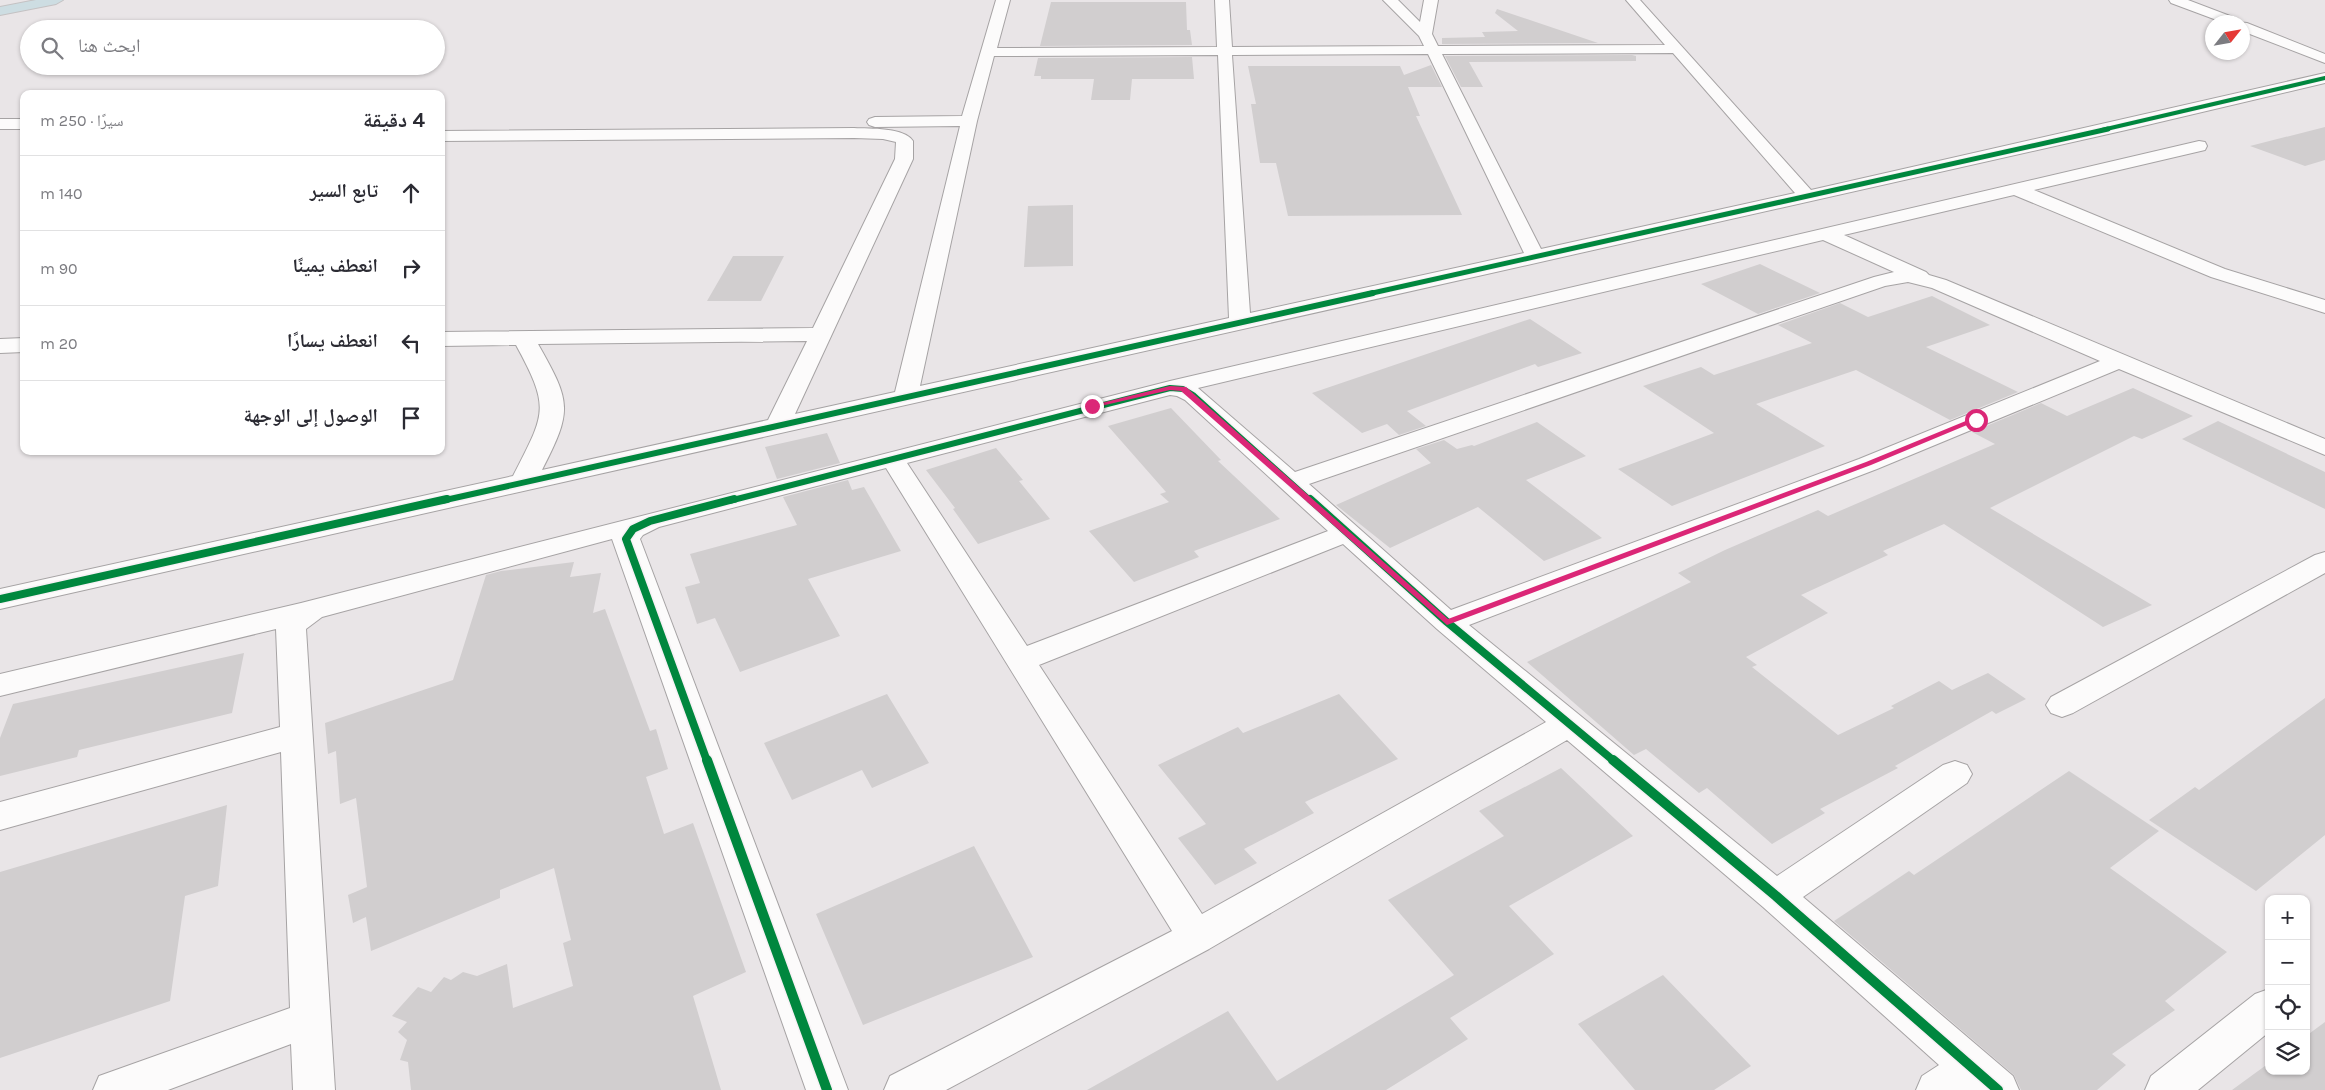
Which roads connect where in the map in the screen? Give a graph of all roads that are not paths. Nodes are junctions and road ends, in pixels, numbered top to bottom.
1 (56, 0) edge
2 (1003, 0) edge
3 (1222, 0) edge
4 (1390, 0) edge
5 (1431, 0) edge
6 (1633, 0) edge
7 (2176, 0) edge
8 (0, 11) edge
9 (2214, 15) edge
10 (2250, 29) edge
11 (1424, 34) junction
12 (1676, 49) junction
13 (1432, 50) junction
14 (1225, 51) junction
15 (988, 52) junction
16 (2325, 58) edge
17 (2325, 78) edge
18 (969, 121) junction
19 (445, 123) edge
20 (0, 124) edge
21 (20, 124) edge
22 (445, 136) edge
23 (2199, 146) dead end
24 (2017, 190) junction
25 (1807, 196) junction
26 (1827, 234) junction
27 (1535, 256) junction
28 (1939, 284) junction
29 (2325, 307) edge
30 (1240, 322) junction
31 (821, 334) junction
32 (524, 338) junction
33 (445, 339) edge
34 (20, 345) edge
35 (0, 346) edge
36 (2119, 361) junction
37 (1170, 388) junction
38 (906, 397) junction
39 (778, 425) junction
40 (2325, 448) edge
41 (893, 460) junction
42 (523, 482) junction
43 (1291, 482) junction
44 (650, 520) junction
45 (1347, 533) junction
46 (2325, 561) edge
47 (0, 599) edge
48 (312, 610) junction
49 (1447, 622) junction
50 (1020, 662) junction
51 (0, 685) edge
52 (2062, 704) dead end
53 (1569, 724) junction
54 (297, 735) junction
55 (1954, 774) dead end
56 (0, 816) edge
57 (1776, 896) junction
58 (1196, 937) junction
59 (2265, 1010) edge
60 (310, 1019) junction
61 (1985, 1078) edge
62 (114, 1090) edge
63 (314, 1090) edge
64 (827, 1090) edge
65 (905, 1090) edge
66 (1938, 1090) edge
67 (2166, 1090) edge

1 - 8 highway
2 - 15 street
3 - 14 street
4 - 11 street
5 - 11 street
6 - 12 street
7 - 9 street
10 - 16 street
11 - 13 street
12 - 13 street
12 - 25 street
13 - 14 street
13 - 27 street
14 - 15 street
14 - 30 street
15 - 18 street
17 - 25 street
18 - 19 street
18 - 38 street
20 - 21 street
22 - 31 street
23 - 24 street
24 - 26 street
24 - 29 street
25 - 27 street
26 - 28 street
26 - 37 street
27 - 30 street
28 - 36 street
28 - 43 street
30 - 38 street
31 - 32 street
31 - 39 street
32 - 33 street
32 - 42 street
34 - 35 street
36 - 40 street
36 - 49 street
37 - 41 street
37 - 43 street
38 - 39 street
39 - 42 street
41 - 44 street
41 - 50 street
42 - 47 street
43 - 45 street
44 - 48 street
44 - 64 street
45 - 49 street
45 - 50 street
46 - 52 street
48 - 51 street
48 - 54 street
49 - 53 street
50 - 58 street
53 - 57 street
53 - 58 street
54 - 56 street
54 - 60 street
55 - 57 street
57 - 61 street
58 - 65 street
59 - 67 street
60 - 62 street
60 - 63 street
61 - 66 street

